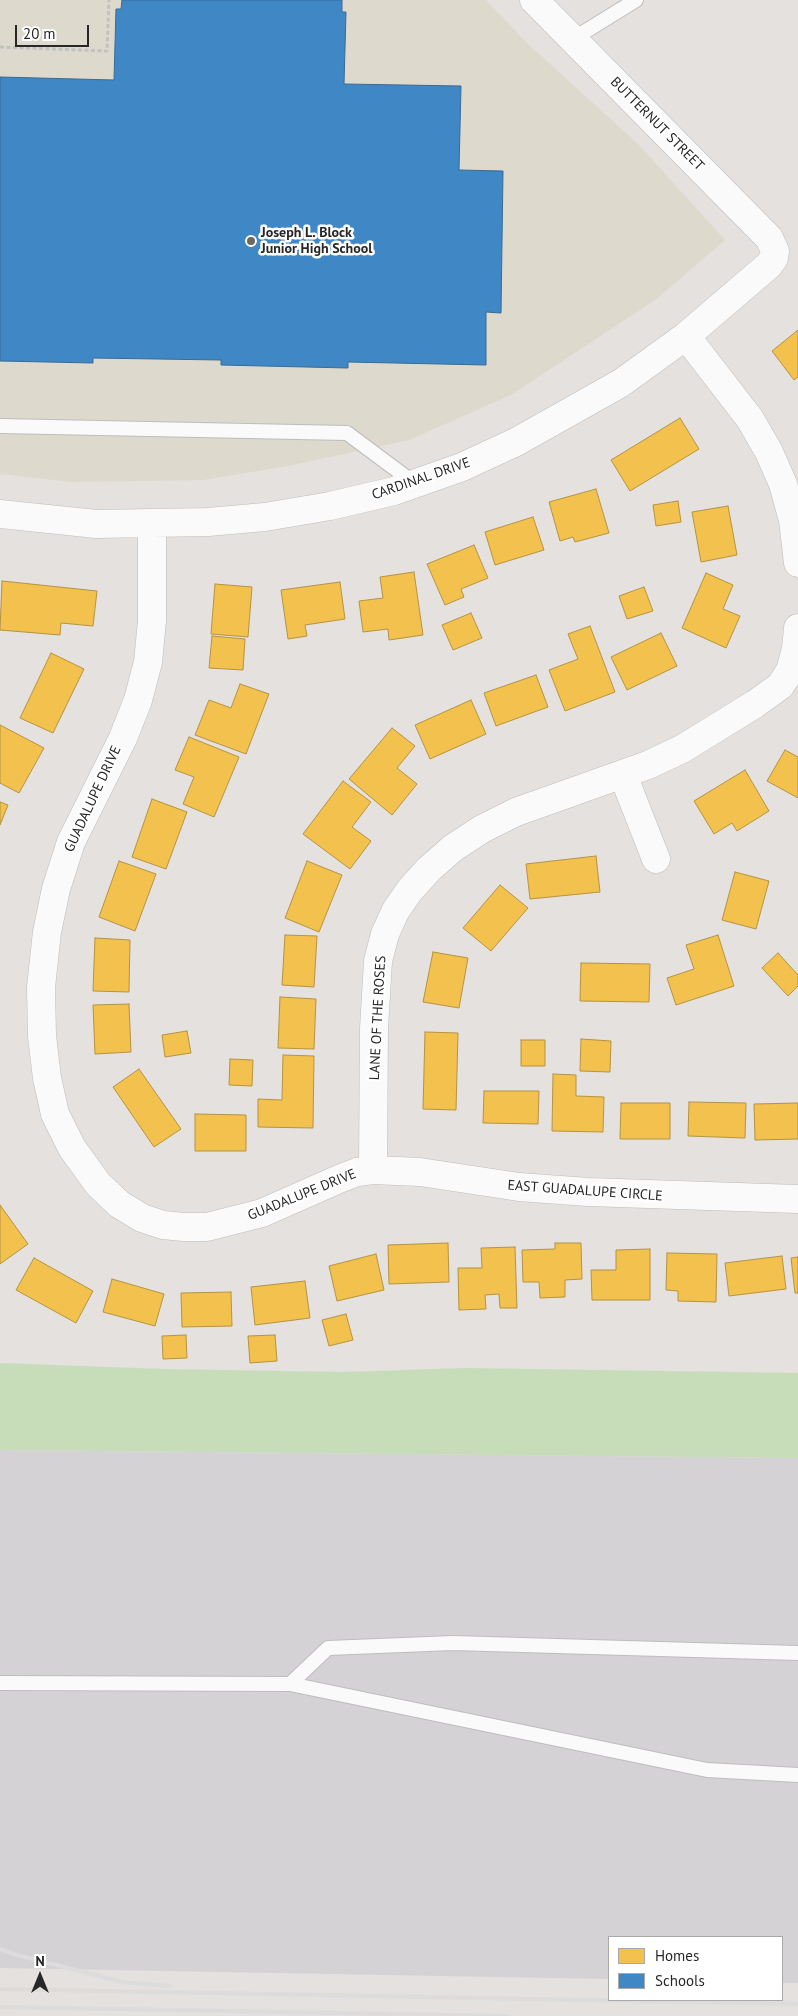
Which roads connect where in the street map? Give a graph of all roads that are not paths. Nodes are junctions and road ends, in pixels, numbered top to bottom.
1 (534, 0) edge
2 (636, 0) edge
3 (573, 39) junction
4 (775, 251) joint
5 (686, 336) junction
6 (0, 426) edge
7 (414, 483) junction
8 (0, 514) edge
9 (152, 524) junction
10 (798, 563) edge
11 (798, 628) edge
12 (794, 674) edge
13 (623, 775) junction
14 (656, 859) dead end
15 (373, 1170) junction
16 (798, 1199) edge
17 (798, 1653) edge
18 (0, 1683) edge
19 (290, 1684) junction
20 (798, 1775) edge

1 - 3 street, BUTTERNUT STREET
2 - 3 lane
3 - 4 street, BUTTERNUT STREET
4 - 5 street, CARDINAL DRIVE
5 - 7 street, CARDINAL DRIVE
5 - 10 street
6 - 7 lane
7 - 9 street, CARDINAL DRIVE
8 - 9 street, CARDINAL DRIVE
9 - 15 street, GUADALUPE DRIVE
11 - 12 street
12 - 13 street, LANE OF THE ROSES
13 - 14 street
13 - 15 street, LANE OF THE ROSES
15 - 16 street, EAST GUADALUPE CIRCLE
17 - 19 lane
18 - 19 lane
19 - 20 lane

